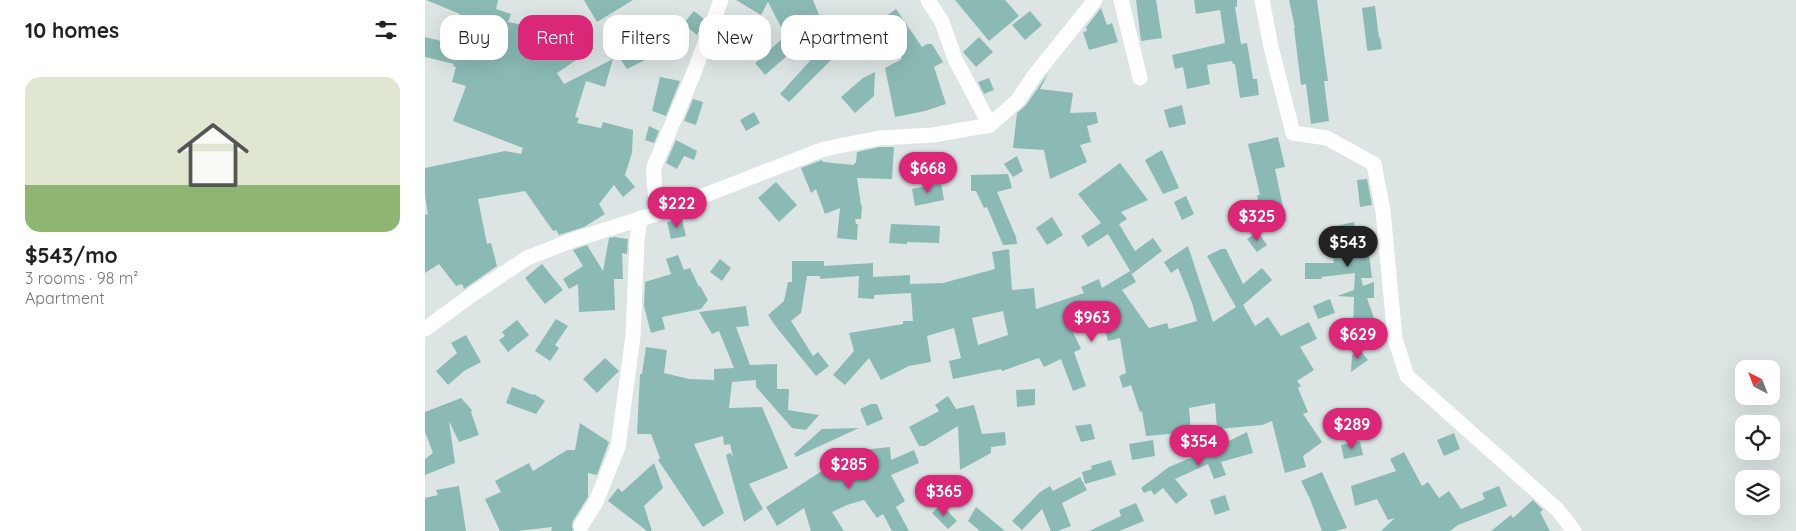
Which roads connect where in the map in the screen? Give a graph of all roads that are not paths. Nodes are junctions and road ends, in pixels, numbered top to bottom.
1 (721, 0) edge
2 (928, 0) edge
3 (1095, 0) edge
4 (1121, 0) edge
5 (1262, 0) edge
6 (1140, 78) dead end
7 (990, 125) junction
8 (656, 214) junction
9 (640, 218) junction
10 (425, 329) edge
11 (581, 526) dead end
12 (1574, 531) edge

1 - 8 street
2 - 7 street
3 - 7 street
4 - 6 street
5 - 12 street
7 - 8 street
8 - 9 street
9 - 10 street
9 - 11 street

